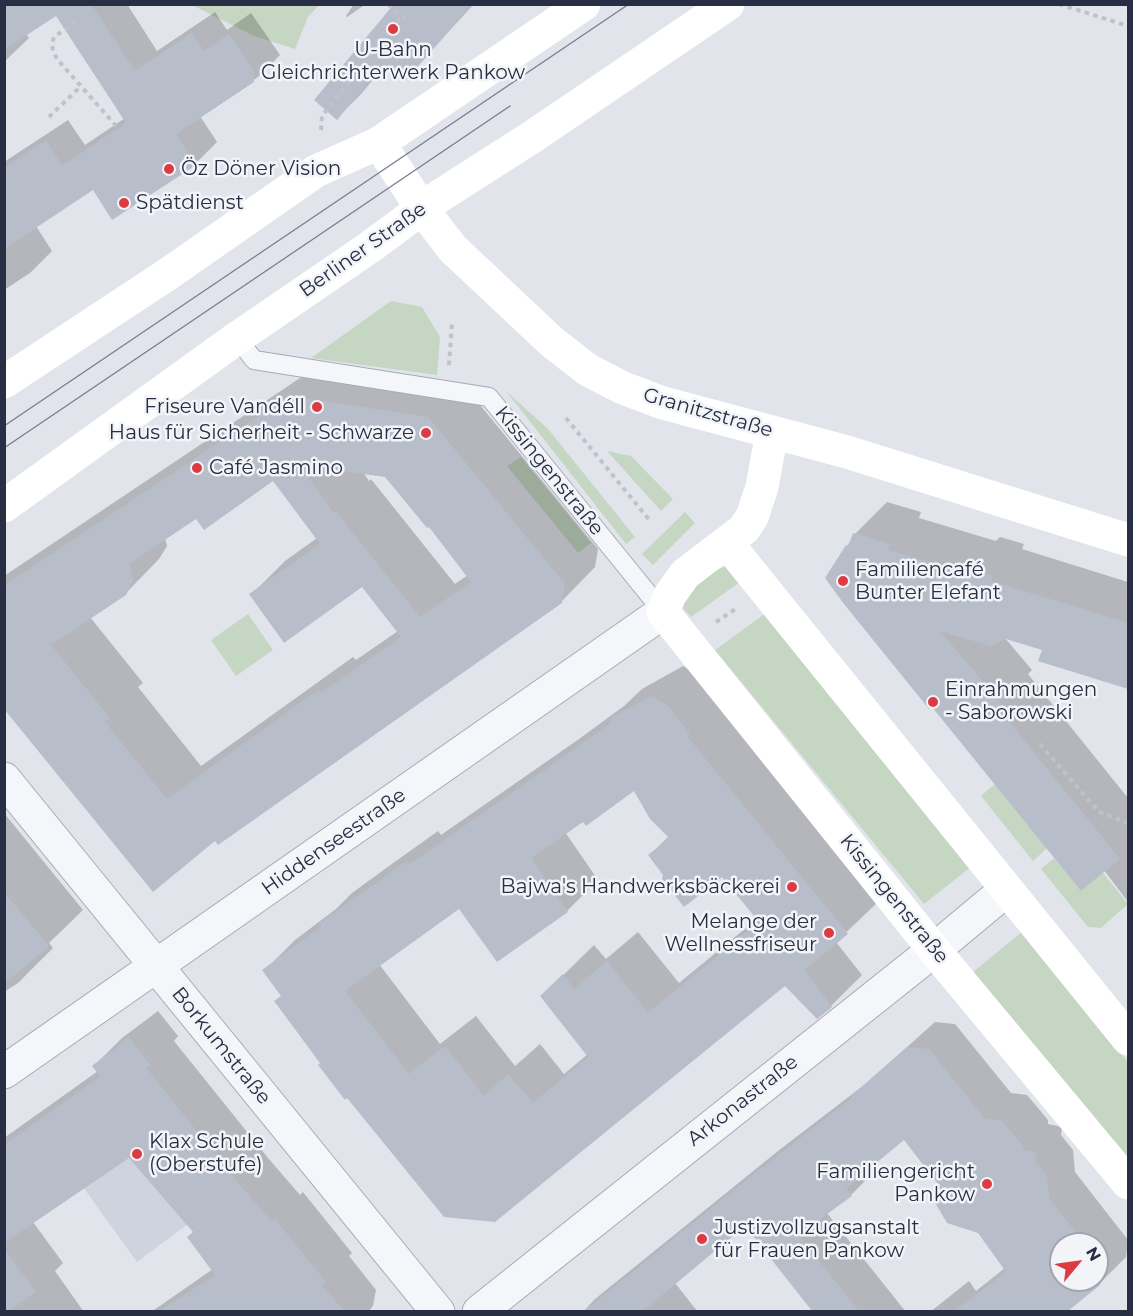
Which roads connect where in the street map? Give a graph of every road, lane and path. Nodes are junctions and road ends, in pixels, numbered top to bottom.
1 (388, 4) edge
2 (584, 4) edge
3 (728, 4) edge
4 (1059, 4) edge
5 (402, 15) dead end
6 (407, 20) dead end
7 (76, 22) dead end
8 (1128, 26) edge
9 (81, 86) junction
10 (49, 117) dead end
11 (118, 128) dead end
12 (321, 134) dead end
13 (379, 143) junction
14 (423, 208) junction
15 (237, 338) junction
16 (4, 382) edge
17 (566, 418) dead end
18 (772, 432) junction
19 (4, 506) edge
20 (651, 522) dead end
21 (1128, 540) edge
22 (727, 543) junction
23 (742, 605) dead end
24 (663, 612) junction
25 (706, 628) dead end
26 (1040, 744) dead end
27 (4, 779) edge
28 (1128, 823) edge
29 (1006, 890) junction
30 (934, 950) junction
31 (156, 967) junction
32 (1125, 1029) edge
33 (4, 1072) edge
34 (1128, 1183) edge
35 (438, 1311) edge
36 (479, 1311) edge

1 - 6 path
2 - 13 main road
3 - 14 main road, Berliner Straße
4 - 8 path
5 - 12 path
7 - 9 path
9 - 10 path
9 - 11 path
13 - 14 main road, Granitzstraße
13 - 16 main road
14 - 15 main road, Berliner Straße
14 - 18 main road, Granitzstraße
15 - 19 main road, Berliner Straße
15 - 24 lane, Kissingenstraße
17 - 20 path
18 - 21 main road, Granitzstraße
18 - 22 main road
22 - 24 main road
22 - 29 main road
23 - 25 path
24 - 30 main road, Kissingenstraße
24 - 31 street, Hiddenseestraße
26 - 28 path
27 - 31 street, Borkumstraße
29 - 30 street, Arkonastraße
29 - 32 main road
30 - 34 main road, Kissingenstraße
30 - 36 street, Arkonastraße
31 - 33 street, Hiddenseestraße
31 - 35 street, Borkumstraße

